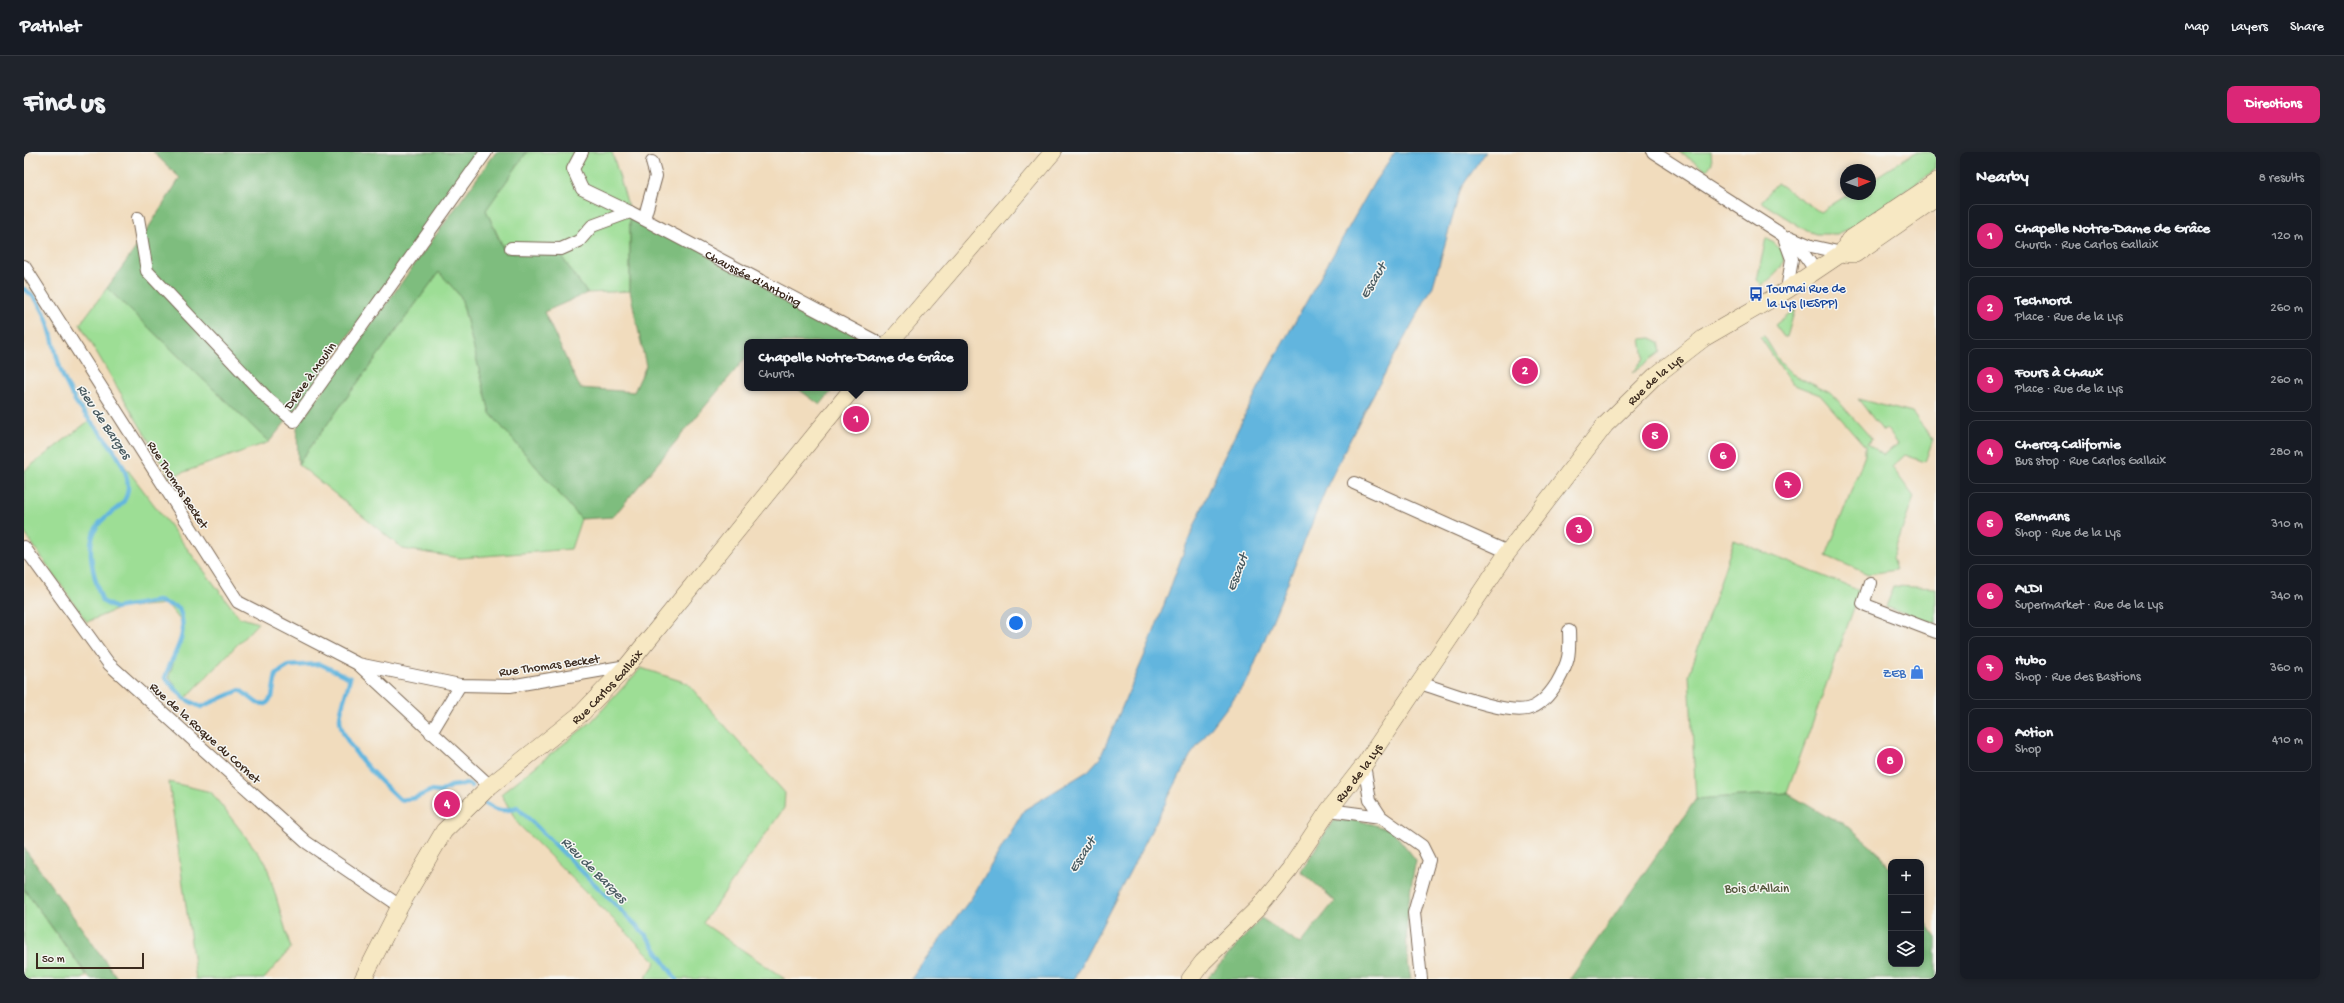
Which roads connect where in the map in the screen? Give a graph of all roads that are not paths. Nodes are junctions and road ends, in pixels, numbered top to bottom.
1 (486, 152) edge
2 (582, 152) edge
3 (1054, 152) edge
4 (1653, 152) edge
5 (652, 162) dead end
6 (1936, 182) edge
7 (1936, 198) edge
8 (630, 212) junction
9 (138, 218) dead end
10 (644, 219) junction
11 (1781, 234) junction
12 (511, 248) dead end
13 (1842, 253) junction
14 (24, 266) edge
15 (1816, 271) junction
16 (1787, 290) junction
17 (871, 339) edge
18 (893, 339) edge
19 (851, 391) edge
20 (1354, 483) dead end
21 (24, 547) edge
22 (1508, 552) junction
23 (1870, 583) dead end
24 (1569, 631) dead end
25 (1936, 632) edge
26 (358, 664) junction
27 (627, 666) junction
28 (1420, 683) junction
29 (460, 685) junction
30 (431, 733) junction
31 (1364, 765) junction
32 (490, 786) junction
33 (1329, 810) junction
34 (1381, 817) junction
35 (400, 906) junction
36 (363, 979) edge
37 (1190, 979) edge
38 (1421, 979) edge

1 - 9 street, Drève à Moulin
2 - 8 street, Chaussée d'Antoing
3 - 18 main road
4 - 11 street
5 - 10 street
6 - 13 main road, Rue de la Lys
7 - 13 main road, Rue de la Lys
8 - 10 street, Chaussée d'Antoing
8 - 12 street
10 - 17 street, Chaussée d'Antoing
11 - 13 street
11 - 15 street
11 - 16 street
13 - 15 main road, Rue de la Lys
14 - 26 street, Rue Thomas Becket
15 - 16 main road, Rue de la Lys
16 - 22 main road, Rue de la Lys
19 - 27 main road, Rue Carlos Gallaix
20 - 22 street
21 - 35 street, Rue de la Roque du Cornet
22 - 28 main road, Rue de la Lys
23 - 25 street
24 - 28 street
26 - 29 street, Rue Thomas Becket
26 - 30 street, Rue Thomas Becket
27 - 29 street, Rue Thomas Becket
27 - 32 main road, Rue Carlos Gallaix
28 - 31 main road, Rue de la Lys
29 - 30 street
30 - 32 street, Rue Thomas Becket
31 - 33 main road, Rue de la Lys
31 - 34 street
32 - 35 main road, Rue Carlos Gallaix
33 - 34 street
33 - 37 main road, Rue de la Lys
34 - 38 street
35 - 36 main road, Rue Carlos Gallaix

